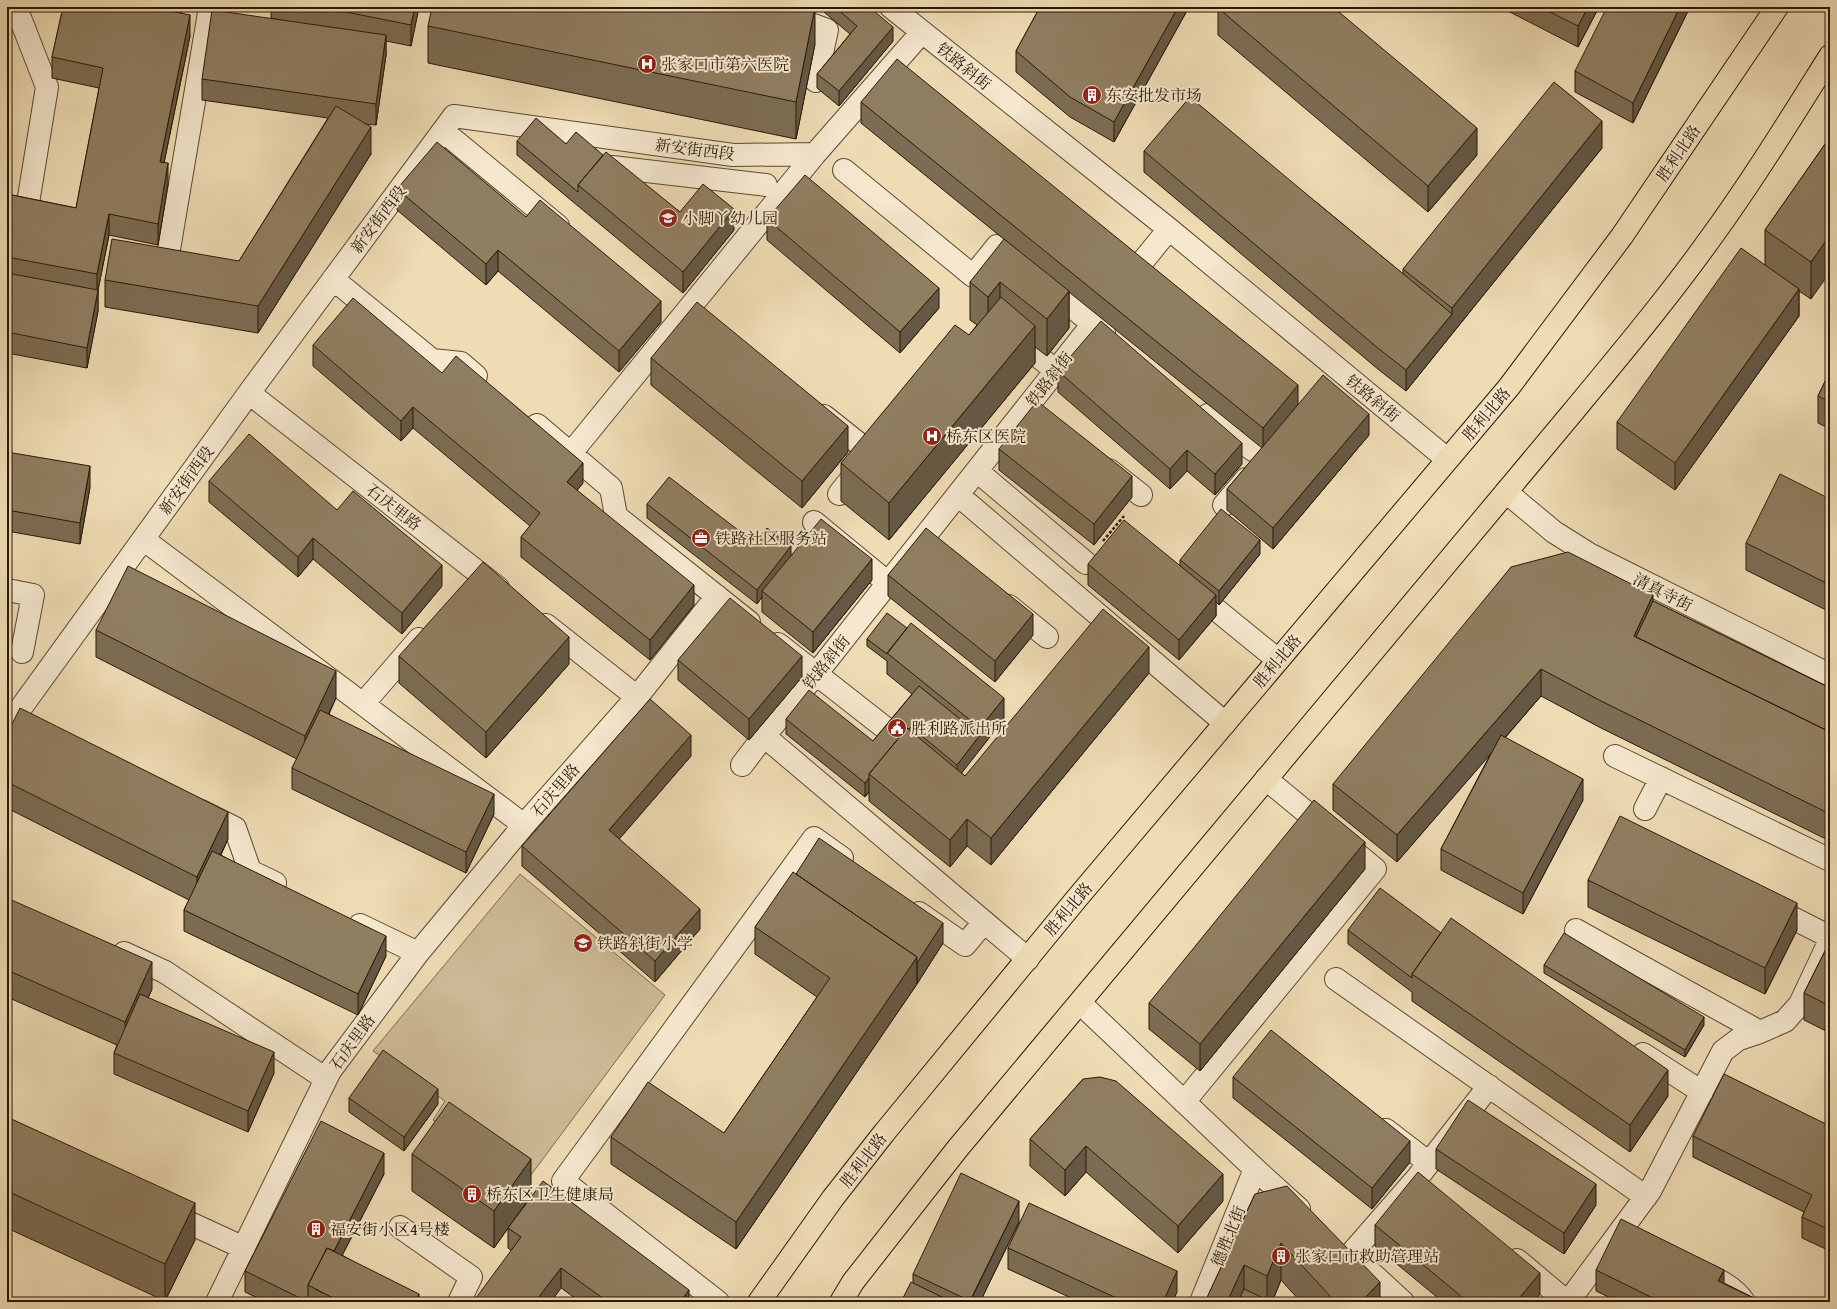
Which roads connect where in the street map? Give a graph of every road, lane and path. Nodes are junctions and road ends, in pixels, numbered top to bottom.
1 (210, 7) edge
2 (765, 7) edge
3 (891, 7) edge
4 (1777, 7) edge
5 (7, 8) edge
6 (922, 32) junction
7 (1830, 56) edge
8 (816, 81) edge
9 (443, 130) junction
10 (689, 149) junction
11 (814, 154) junction
12 (612, 166) edge
13 (844, 170) dead end
14 (686, 175) junction
15 (766, 185) dead end
16 (27, 209) edge
17 (1169, 229) junction
18 (571, 237) edge
19 (166, 267) edge
20 (1134, 272) edge
21 (333, 279) junction
22 (1096, 320) junction
23 (993, 337) edge
24 (1117, 344) edge
25 (1338, 370) junction
26 (1056, 371) junction
27 (1324, 387) edge
28 (491, 388) edge
29 (249, 393) junction
30 (1191, 402) edge
31 (809, 403) edge
32 (522, 413) edge
33 (858, 443) edge
34 (879, 445) edge
35 (1274, 446) edge
36 (1253, 450) dead end
37 (571, 453) junction
38 (1091, 455) edge
39 (1447, 459) junction
40 (977, 471) junction
41 (1506, 492) junction
42 (839, 494) dead end
43 (958, 495) junction
44 (1141, 495) joint
45 (1224, 505) dead end
46 (814, 522) dead end
47 (143, 539) junction
48 (1086, 563) joint
49 (476, 571) junction
50 (1177, 578) edge
51 (888, 583) junction
52 (461, 589) edge
53 (7, 590) edge
54 (992, 592) edge
55 (718, 596) junction
56 (513, 600) edge
57 (532, 614) edge
58 (1105, 621) junction
59 (430, 625) edge
60 (1048, 637) dead end
61 (1090, 639) edge
62 (22, 652) dead end
63 (1278, 660) junction
64 (816, 674) junction
65 (1830, 675) edge
66 (637, 697) junction
67 (363, 704) junction
68 (16, 723) edge
69 (1225, 723) junction
70 (889, 731) edge
71 (764, 736) junction
72 (1615, 756) dead end
73 (742, 765) dead end
74 (1661, 778) junction
75 (1266, 780) junction
76 (185, 803) edge
77 (1645, 809) dead end
78 (524, 824) junction
79 (1830, 860) edge
80 (858, 870) edge
81 (292, 891) edge
82 (1752, 897) edge
83 (902, 901) edge
84 (341, 916) edge
85 (984, 922) junction
86 (1576, 930) dead end
87 (1830, 941) edge
88 (108, 945) edge
89 (418, 953) junction
90 (1028, 959) junction
91 (1336, 979) dead end
92 (1080, 1003) junction
93 (1760, 1032) junction
94 (1630, 1045) edge
95 (326, 1079) junction
96 (1712, 1084) junction
97 (1489, 1086) junction
98 (1184, 1102) junction
99 (1368, 1115) edge
100 (1255, 1169) junction
101 (1423, 1170) junction
102 (1436, 1192) edge
103 (1646, 1197) junction
104 (150, 1205) edge
105 (1315, 1223) edge
106 (400, 1227) dead end
107 (1620, 1232) junction
108 (1640, 1242) edge
109 (1501, 1247) edge
110 (244, 1248) junction
111 (1682, 1262) edge
112 (217, 1302) edge
113 (459, 1302) edge
114 (718, 1302) edge
115 (759, 1302) edge
116 (841, 1302) edge
117 (1201, 1302) edge
118 (1403, 1302) edge
119 (1568, 1302) edge
120 (1744, 1302) edge

1 - 19 street
2 - 8 street
3 - 6 street, 铁路斜街
4 - 39 highway, 胜利北路
5 - 16 street
6 - 11 street
6 - 17 street, 铁路斜街
7 - 41 highway
9 - 10 street, 新安街西段
9 - 18 street
9 - 21 street, 新安街西段
10 - 11 street, 新安街西段
10 - 14 street
11 - 37 street
12 - 14 street
13 - 22 street
14 - 15 street
17 - 20 street
17 - 25 street, 铁路斜街
21 - 28 street
21 - 29 street, 新安街西段
22 - 24 street
22 - 26 street, 铁路斜街
23 - 26 street
25 - 27 street
25 - 39 street, 铁路斜街
26 - 40 street, 铁路斜街
29 - 47 street, 新安街西段
29 - 49 street, 石庆里路
30 - 36 street
31 - 33 street
32 - 37 street
34 - 42 street
35 - 45 street
37 - 55 street
38 - 44 street
39 - 63 highway, 胜利北路
40 - 43 street, 铁路斜街
40 - 48 street
41 - 65 street, 清真寺街
41 - 75 highway
43 - 51 street, 铁路斜街
43 - 58 street
44 - 48 path
46 - 51 street
47 - 67 street
47 - 68 street, 新安街西段
49 - 52 street
49 - 56 street, 石庆里路
50 - 63 street
51 - 64 street, 铁路斜街
53 - 62 street
54 - 60 street
55 - 64 street
55 - 66 street, 石庆里路
57 - 66 street
58 - 61 street
58 - 69 street
59 - 67 street
63 - 69 highway, 胜利北路
64 - 70 street
64 - 71 street, 铁路斜街
66 - 78 street, 石庆里路
67 - 78 street
69 - 90 highway, 胜利北路
71 - 73 street, 铁路斜街
71 - 85 street
72 - 74 street
74 - 77 street
74 - 79 street
75 - 92 highway
75 - 98 street
76 - 81 street
78 - 89 street, 石庆里路
80 - 114 street
82 - 87 street
83 - 85 street
84 - 89 street
85 - 90 street
86 - 93 street
87 - 93 street
88 - 95 street
89 - 95 street, 石庆里路
90 - 115 highway, 胜利北路
91 - 97 street
92 - 98 street
92 - 116 highway
93 - 96 street
94 - 96 street
95 - 110 street, 石庆里路
96 - 103 street
97 - 101 street
97 - 103 street
98 - 100 street
99 - 101 street
100 - 105 street
100 - 117 street, 德胜北街
101 - 102 street
101 - 118 street
103 - 107 street
104 - 110 street
106 - 113 street
107 - 108 street
107 - 119 street
109 - 119 street
110 - 112 street, 石庆里路
111 - 120 street

